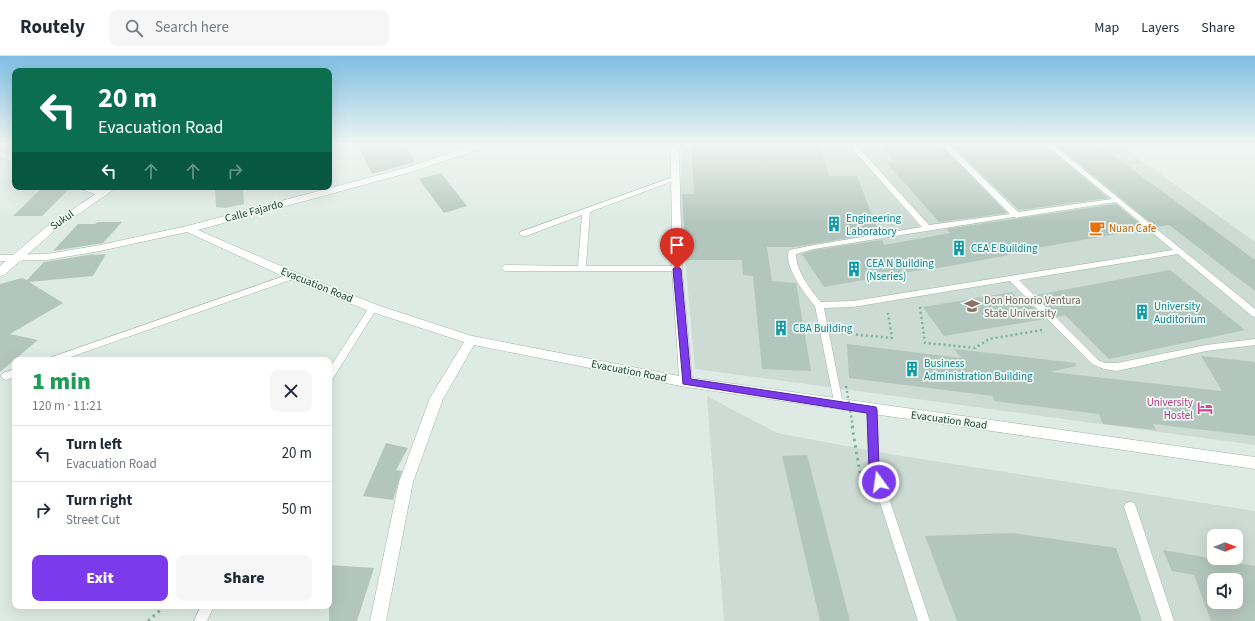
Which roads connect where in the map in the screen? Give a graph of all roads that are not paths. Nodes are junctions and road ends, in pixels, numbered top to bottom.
1 (407, 170) edge
2 (676, 170) edge
3 (875, 170) edge
4 (971, 170) edge
5 (1081, 170) edge
6 (676, 178) junction
7 (92, 190) edge
8 (108, 190) edge
9 (103, 194) junction
10 (1118, 200) junction
11 (586, 211) junction
12 (1017, 216) junction
13 (927, 228) junction
14 (188, 229) junction
15 (523, 234) dead end
16 (1180, 251) junction
17 (0, 258) edge
18 (16, 258) junction
19 (505, 268) dead end
20 (582, 268) junction
21 (677, 269) junction
22 (0, 272) edge
23 (293, 276) junction
24 (1013, 279) junction
25 (819, 306) junction
26 (374, 308) junction
27 (1255, 314) edge
28 (471, 340) junction
29 (1255, 342) edge
30 (61, 357) edge
31 (332, 372) edge
32 (686, 382) junction
33 (838, 404) junction
34 (872, 410) junction
35 (1255, 463) edge
36 (1130, 507) dead end
37 (206, 609) edge
38 (200, 621) edge
39 (378, 621) edge
40 (924, 621) edge
41 (1168, 621) edge

1 - 14 street, Calle Fajardo
2 - 6 street
3 - 13 lane
4 - 12 lane
5 - 10 lane
6 - 11 lane
6 - 21 street
7 - 9 street
8 - 9 street, Sukul
9 - 18 street, Sukul
10 - 12 lane
10 - 16 lane
11 - 15 lane
11 - 20 lane
12 - 13 lane
13 - 25 lane
14 - 18 street, Calle Fajardo
14 - 23 street, Evacuation Road
16 - 24 lane
16 - 27 lane
17 - 18 street, Calle Fajardo
18 - 22 street, Sukul
19 - 20 lane
20 - 21 lane
21 - 32 street
23 - 26 street, Evacuation Road
23 - 30 lane
24 - 25 lane
24 - 29 lane
25 - 33 lane
26 - 28 street, Evacuation Road
26 - 31 lane
28 - 32 street, Evacuation Road
28 - 39 street
32 - 33 street, Evacuation Road
33 - 34 street, Evacuation Road
34 - 35 street, Evacuation Road
34 - 40 lane
36 - 41 lane
37 - 38 lane

